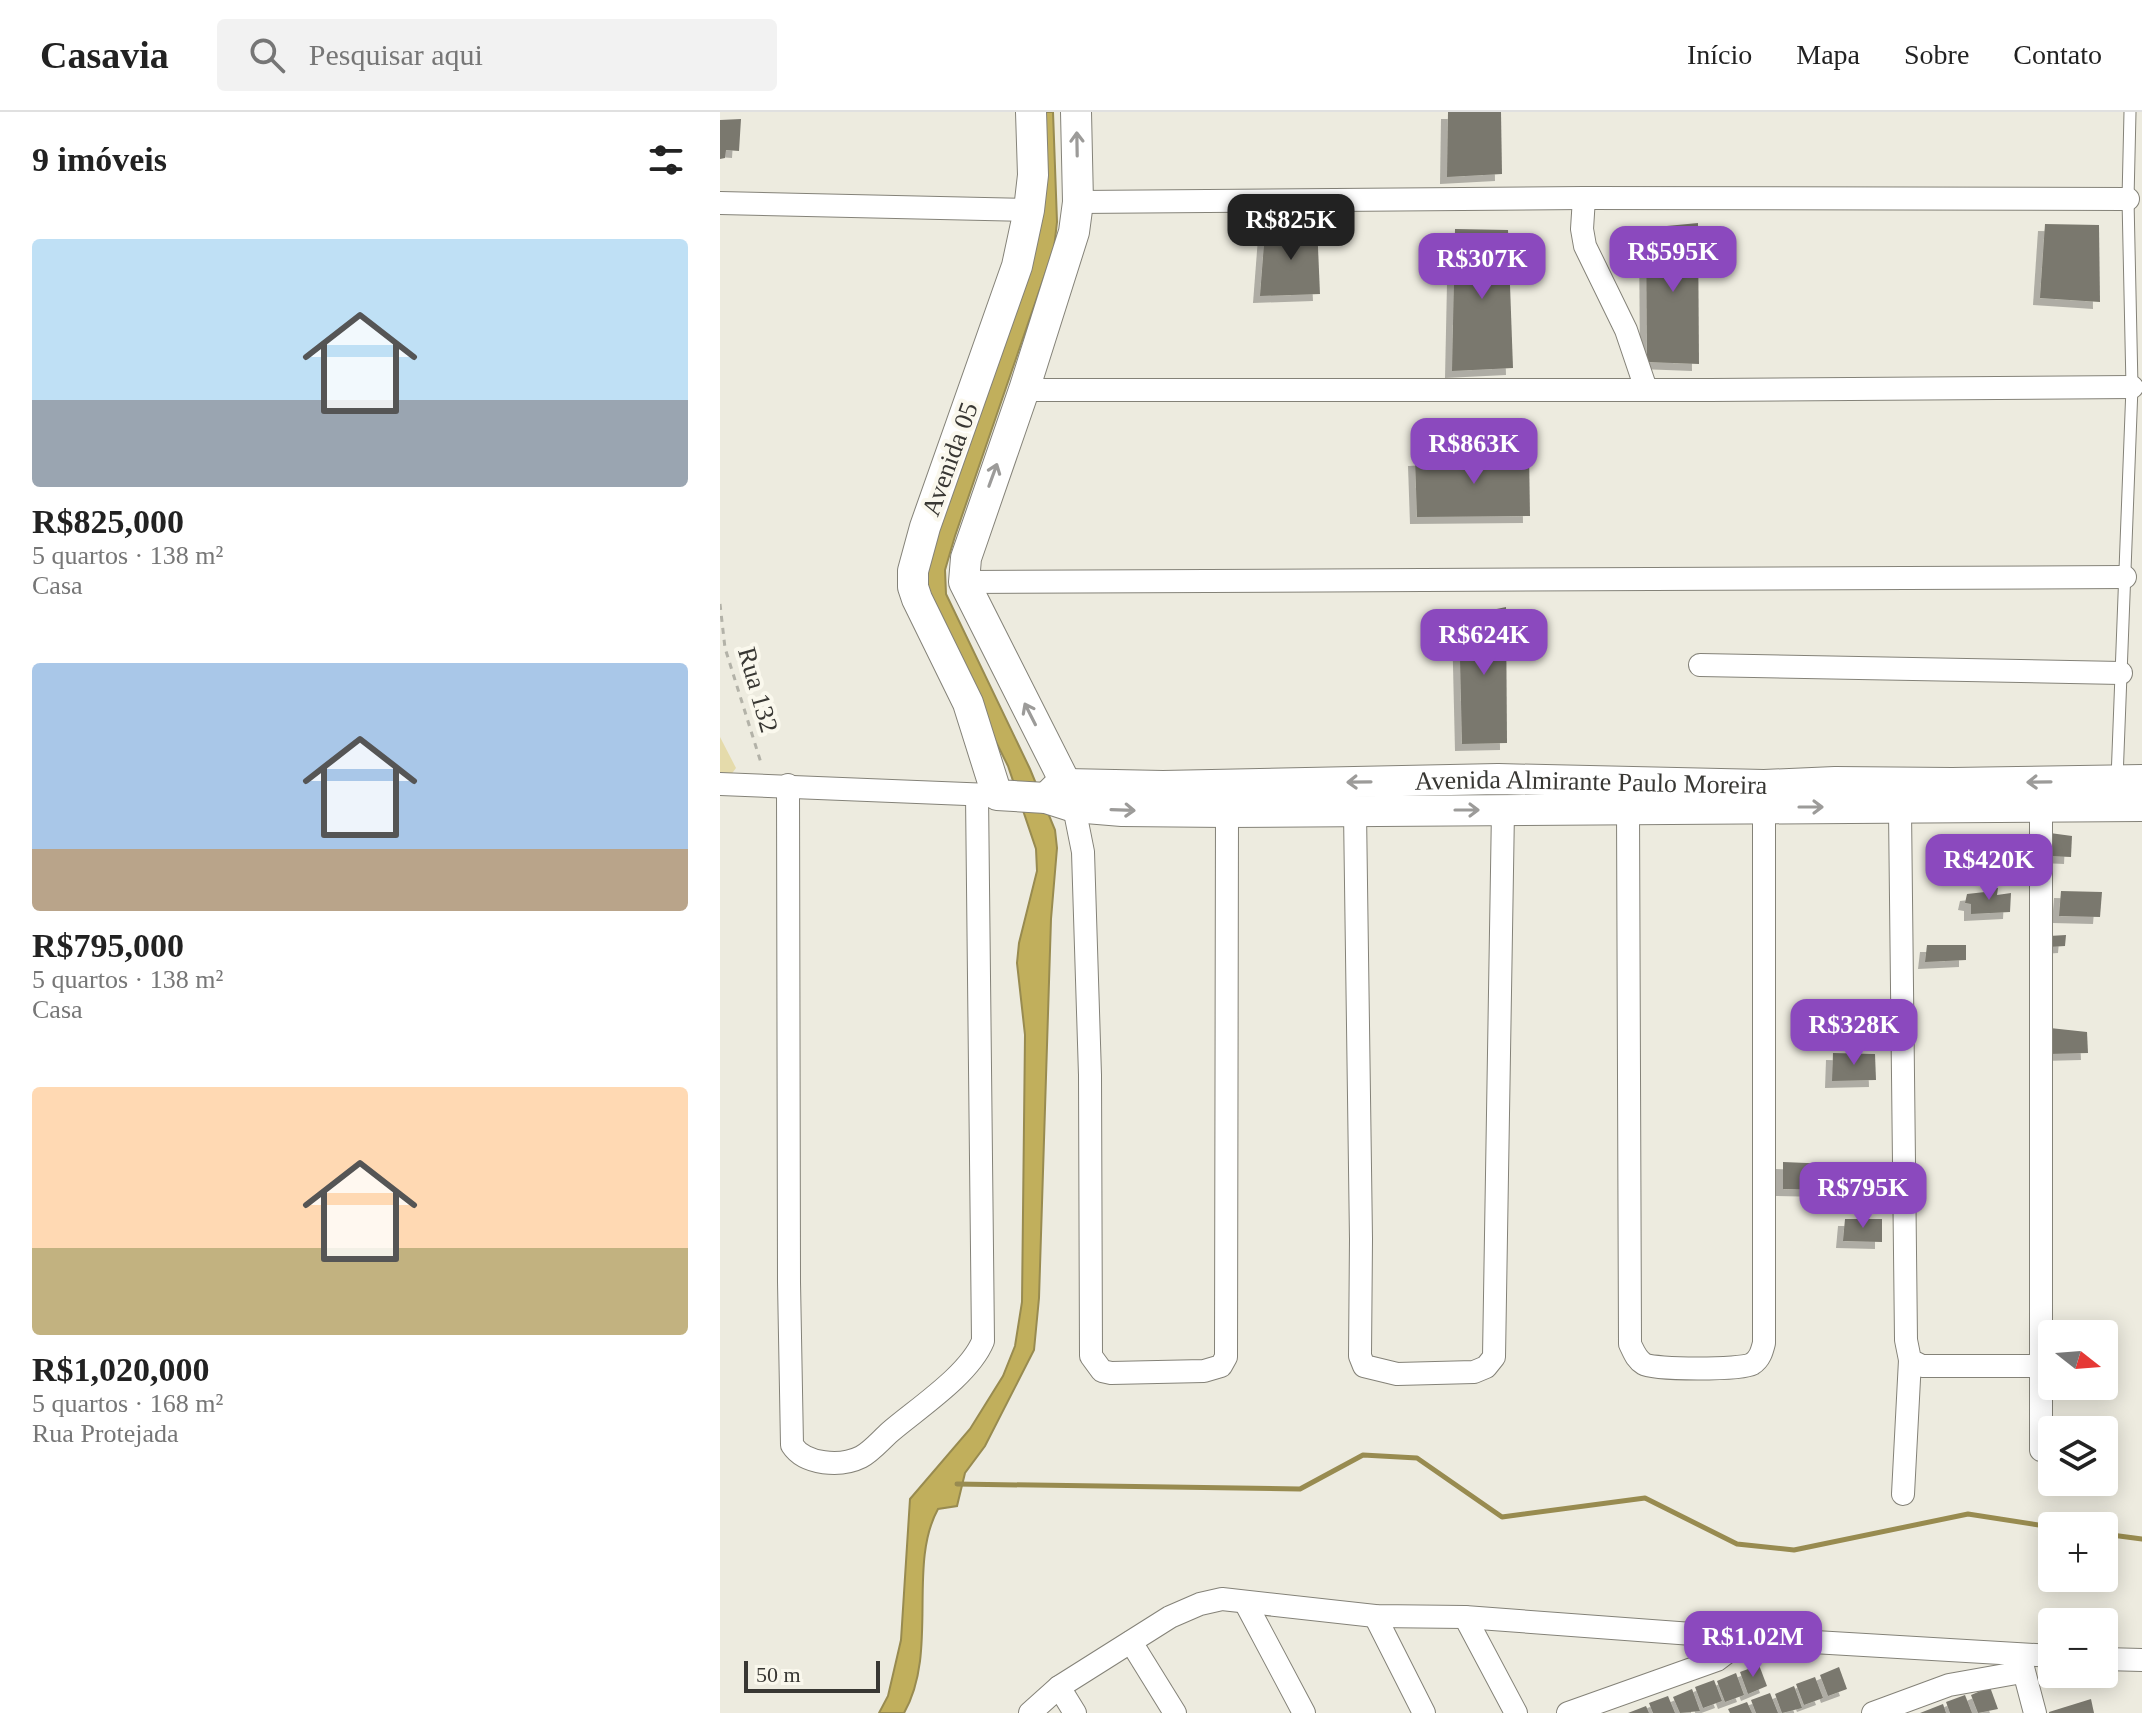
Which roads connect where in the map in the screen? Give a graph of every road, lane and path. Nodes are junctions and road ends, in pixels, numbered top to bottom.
1 (1031, 112) edge
2 (1076, 112) edge
3 (2130, 112) edge
4 (1584, 198) junction
5 (2128, 199) junction
6 (1078, 202) junction
7 (720, 203) edge
8 (1029, 210) junction
9 (2132, 387) junction
10 (1646, 389) junction
11 (1024, 390) junction
12 (2125, 577) junction
13 (964, 582) junction
14 (720, 604) edge
15 (1700, 665) dead end
16 (2121, 673) junction
17 (720, 784) edge
18 (778, 785) junction
19 (2129, 793) edge
20 (995, 796) junction
21 (1057, 797) junction
22 (2041, 807) junction
23 (1628, 808) junction
24 (1764, 808) junction
25 (1503, 810) junction
26 (1900, 810) junction
27 (1227, 812) junction
28 (1355, 812) junction
29 (2043, 1320) edge
30 (1910, 1360) junction
31 (2038, 1366) edge
32 (1903, 1494) dead end
33 (1245, 1602) junction
34 (1375, 1616) junction
35 (1465, 1617) junction
36 (1746, 1638) junction
37 (1131, 1642) junction
38 (2118, 1659) edge
39 (2038, 1660) edge
40 (2142, 1660) edge
41 (2021, 1664) junction
42 (1059, 1687) junction
43 (1030, 1713) edge
44 (1075, 1713) edge
45 (1175, 1713) edge
46 (1304, 1713) edge
47 (1424, 1713) edge
48 (1516, 1713) edge
49 (1568, 1713) edge
50 (1873, 1713) edge
51 (2035, 1713) edge

1 - 8 main road, Avenida 05
6 -> 2 main road
3 - 5 lane
4 - 5 street
4 - 6 street
4 - 10 street
5 - 9 lane
6 - 11 main road
7 - 8 street
8 - 20 main road, Avenida 05
9 - 10 street
9 - 12 lane
10 - 11 street
13 -> 11 main road
12 - 13 street
12 - 16 lane
21 -> 13 main road
14 - 18 path, Rua 132
15 - 16 street
16 - 19 lane
17 - 18 street, Avenida Almirante Paulo Moreira
18 - 20 street, Avenida Almirante Paulo Moreira
18 - 20 street
19 -> 21 main road, Avenida Almirante Paulo Moreira
19 - 22 main road, Avenida Almirante Paulo Moreira
20 - 21 main road, Avenida Almirante Paulo Moreira
21 -> 27 main road, Avenida Almirante Paulo Moreira
21 - 27 street
22 - 26 main road, Avenida Almirante Paulo Moreira
22 - 29 street
23 - 24 main road, Avenida Almirante Paulo Moreira
23 - 24 street
23 - 25 main road, Avenida Almirante Paulo Moreira
24 -> 26 main road, Avenida Almirante Paulo Moreira
28 -> 25 main road, Avenida Almirante Paulo Moreira
25 - 28 street
26 - 30 street
27 - 28 main road, Avenida Almirante Paulo Moreira
30 - 31 street
30 - 32 street
33 - 34 street
33 - 37 street
33 - 46 street
34 - 35 street
34 - 47 street
35 - 36 street
35 - 48 street
36 - 41 street
36 - 49 street
37 - 42 street
37 - 45 street
38 - 40 street
39 - 41 street
41 - 50 street
41 - 51 street
42 - 43 street
42 - 44 street

